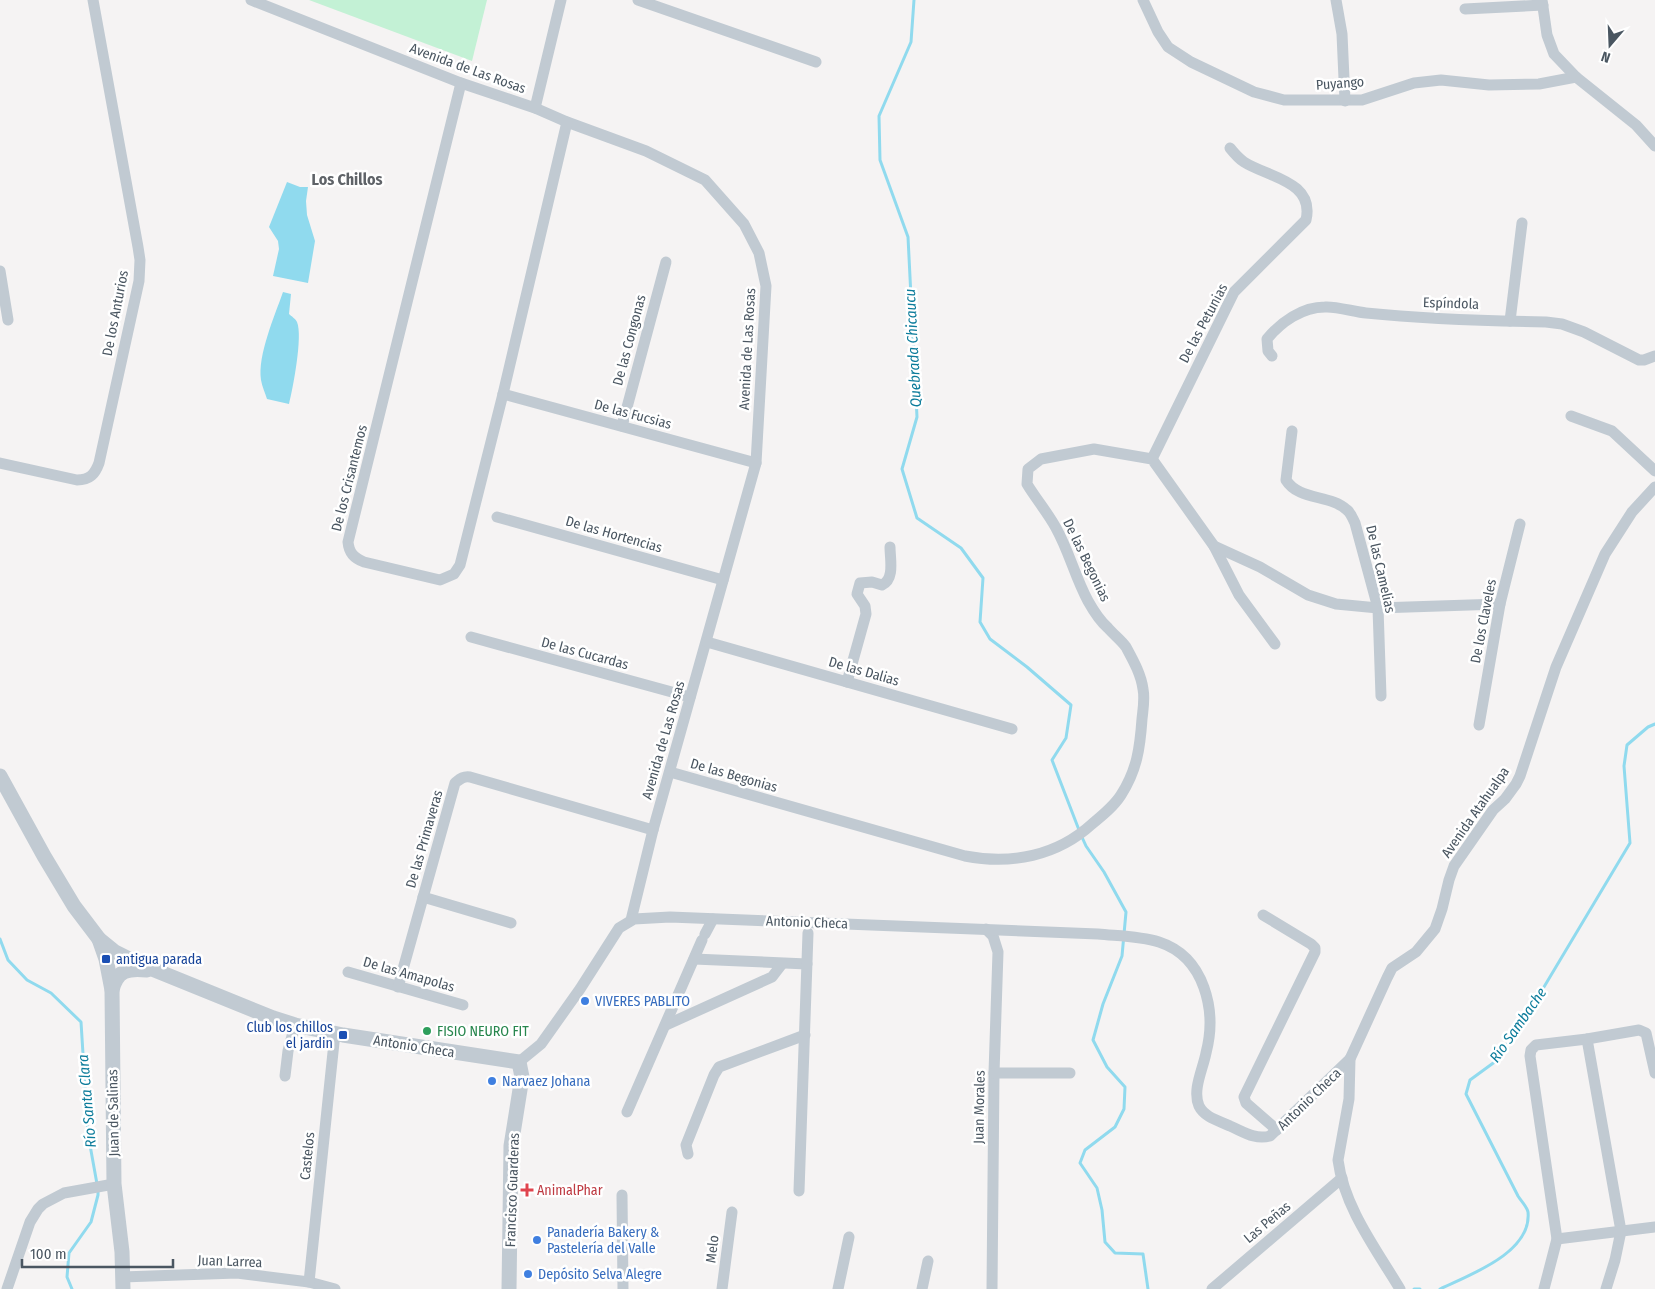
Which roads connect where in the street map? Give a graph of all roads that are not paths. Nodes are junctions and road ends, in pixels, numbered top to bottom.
1 (93, 0) edge
2 (251, 0) edge
3 (561, 0) edge
4 (638, 0) edge
5 (1143, 0) edge
6 (1336, 0) edge
7 (1543, 2) edge
8 (1466, 9) dead end
9 (816, 62) dead end
10 (1576, 77) junction
11 (461, 83) junction
12 (1345, 101) junction
13 (534, 108) junction
14 (567, 122) junction
15 (1655, 146) edge
16 (1230, 148) dead end
17 (1522, 223) dead end
18 (666, 262) dead end
19 (0, 271) edge
20 (8, 320) dead end
21 (1510, 321) junction
22 (1272, 356) dead end
23 (1655, 356) edge
24 (503, 394) junction
25 (1571, 416) dead end
26 (622, 426) junction
27 (1292, 431) dead end
28 (1152, 459) junction
29 (0, 462) edge
30 (756, 464) junction
31 (1655, 471) edge
32 (1655, 487) edge
33 (498, 517) dead end
34 (1520, 524) dead end
35 (1214, 546) junction
36 (890, 547) dead end
37 (723, 580) junction
38 (1500, 604) junction
39 (1378, 608) junction
40 (472, 637) dead end
41 (707, 642) junction
42 (1275, 644) dead end
43 (848, 682) junction
44 (1381, 696) dead end
45 (690, 697) junction
46 (1479, 725) dead end
47 (1012, 729) dead end
48 (670, 772) junction
49 (0, 776) edge
50 (653, 830) junction
51 (422, 898) junction
52 (1263, 915) dead end
53 (713, 919) junction
54 (631, 920) junction
55 (511, 923) dead end
56 (986, 929) junction
57 (808, 933) dead end
58 (99, 939) junction
59 (694, 959) junction
60 (782, 964) junction
61 (807, 964) junction
62 (159, 971) junction
63 (348, 972) dead end
64 (398, 987) junction
65 (112, 990) junction
66 (463, 1005) dead end
67 (666, 1025) junction
68 (295, 1026) junction
69 (334, 1034) junction
70 (805, 1035) junction
71 (1587, 1039) junction
72 (1350, 1059) junction
73 (519, 1062) junction
74 (994, 1073) junction
75 (1655, 1073) edge
76 (1070, 1074) dead end
77 (285, 1076) dead end
78 (627, 1112) dead end
79 (1277, 1130) junction
80 (688, 1154) dead end
81 (1342, 1178) junction
82 (114, 1184) junction
83 (799, 1191) dead end
84 (622, 1195) dead end
85 (732, 1212) dead end
86 (1655, 1227) edge
87 (1621, 1231) junction
88 (849, 1237) dead end
89 (1557, 1239) junction
90 (928, 1260) dead end
91 (308, 1282) junction
92 (122, 1283) edge
93 (266, 1283) edge
94 (7, 1289) edge
95 (335, 1289) edge
96 (509, 1289) edge
97 (623, 1289) edge
98 (722, 1289) edge
99 (838, 1289) edge
100 (922, 1289) edge
101 (992, 1289) edge
102 (1212, 1289) edge
103 (1400, 1289) edge
104 (1544, 1289) edge
105 (1606, 1289) edge

1 - 29 street, De los Anturios
2 - 11 street, Avenida de Las Rosas
3 - 13 street
4 - 9 street
5 - 12 street, Puyango
6 - 12 street
7 - 8 street
7 - 10 street
10 - 12 street, Puyango
10 - 15 street
11 - 13 street, Avenida de Las Rosas
11 - 24 street, De los Crisantemos
13 - 14 street, Avenida de Las Rosas
14 - 24 street, De los Crisantemos
14 - 30 street, Avenida de Las Rosas
16 - 28 street, De las Petunias
17 - 21 street
18 - 26 street, De las Congonas
19 - 20 street
21 - 22 street, Espíndola
21 - 23 street, Espíndola
24 - 26 street, De las Fucsias
25 - 31 street
26 - 30 street, De las Fucsias
27 - 39 street, De las Camelias
28 - 35 street
28 - 48 street, De las Begonias
30 - 37 street, Avenida de Las Rosas
32 - 72 street, Avenida Atahualpa
33 - 37 street, De las Hortencias
34 - 38 street, De los Claveles
35 - 39 street
35 - 42 street
36 - 43 street
37 - 41 street, Avenida de Las Rosas
38 - 39 street
38 - 46 street, De los Claveles
39 - 44 street, De las Camelias
40 - 45 street, De las Cucardas
41 - 43 street, De las Dalias
41 - 45 street, Avenida de Las Rosas
43 - 47 street, De las Dalias
45 - 48 street, Avenida de Las Rosas
48 - 50 street, Avenida de Las Rosas
49 - 58 street, Juan de Salinas
50 - 51 street, De las Primaveras
50 - 54 street, Avenida de Las Rosas
51 - 55 street
51 - 64 street, De las Primaveras
52 - 79 street
53 - 54 street, Antonio Checa
53 - 56 street, Antonio Checa
53 - 59 street
54 - 73 street
56 - 74 street, Juan Morales
56 - 79 street, Antonio Checa
57 - 61 street
58 - 62 street, Juan de Salinas
58 - 65 street, Juan de Salinas
59 - 60 street
59 - 67 street
60 - 61 street
60 - 67 street
61 - 70 street
62 - 65 street
62 - 68 street, Antonio Checa
63 - 64 street, De las Amapolas
64 - 66 street, De las Amapolas
65 - 82 street, Juan de Salinas
67 - 78 street
68 - 69 street, Antonio Checa
68 - 77 street
69 - 73 street, Antonio Checa
69 - 91 street, Castelos
70 - 80 street
70 - 83 street
71 - 75 street
71 - 87 street
71 - 89 street
72 - 79 street, Antonio Checa
72 - 81 street, Avenida Atahualpa
73 - 96 street, Francisco Guarderas
74 - 76 street
74 - 101 street, Juan Morales
81 - 102 street, Las Peñas
81 - 103 street, Avenida Atahualpa
82 - 92 street, Juan de Salinas
82 - 94 street
84 - 97 street
85 - 98 street, Melo
86 - 87 street
87 - 89 street
87 - 105 street
88 - 99 street
89 - 104 street
90 - 100 street
91 - 93 street, Juan Larrea
91 - 95 street, Juan Larrea
92 - 93 street, Juan Larrea

